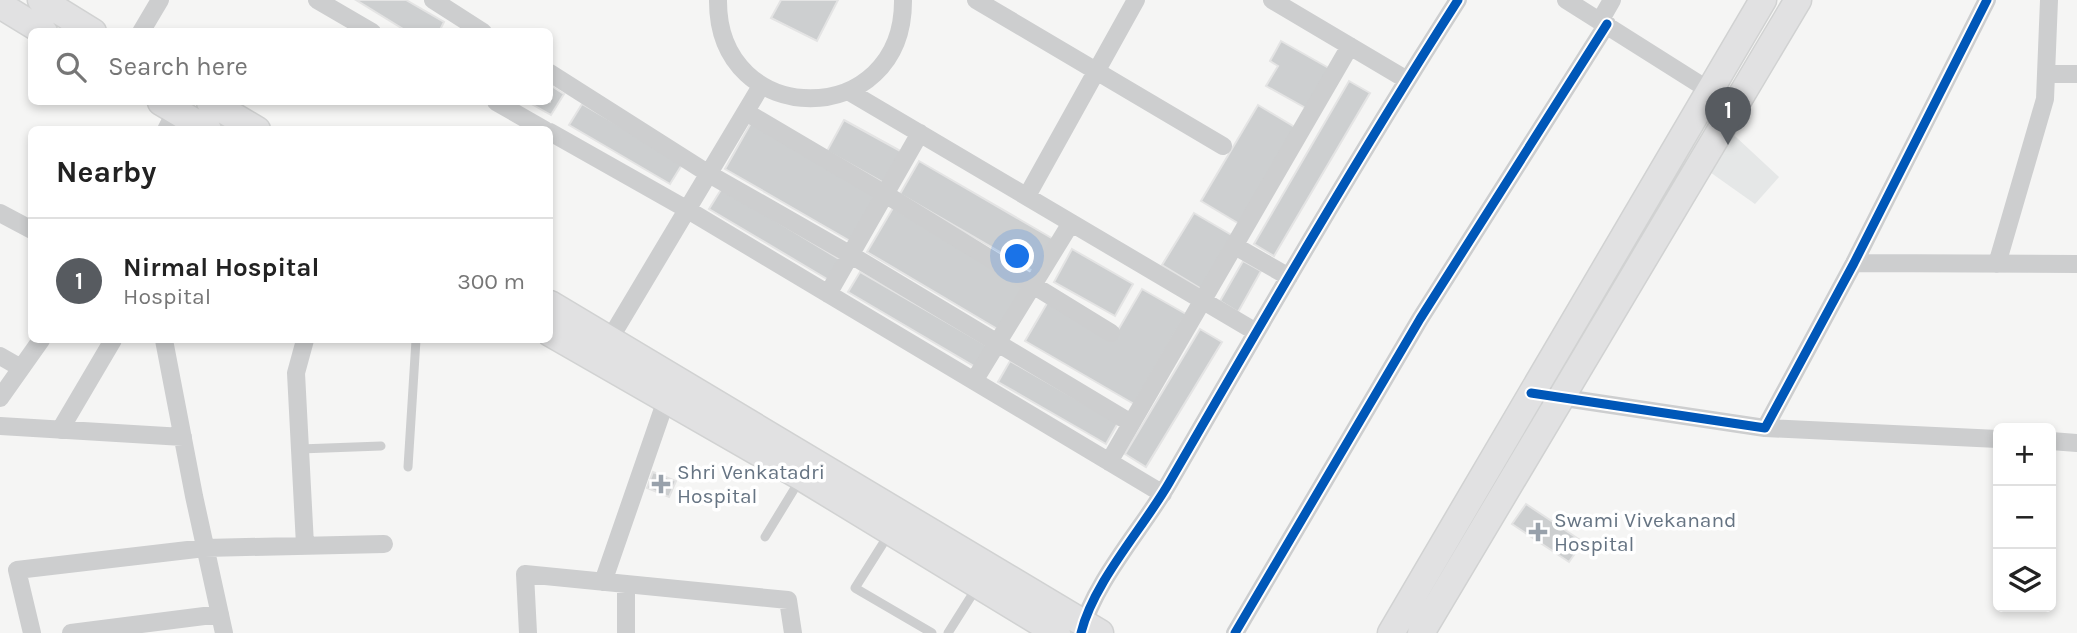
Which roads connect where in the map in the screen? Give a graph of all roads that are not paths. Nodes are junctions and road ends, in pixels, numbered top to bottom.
1 (41, 0) edge
2 (160, 0) edge
3 (433, 0) edge
4 (719, 0) edge
5 (903, 0) edge
6 (976, 0) edge
7 (1136, 0) edge
8 (1272, 0) edge
9 (1458, 0) edge
10 (1566, 0) edge
11 (1612, 0) edge
12 (1763, 0) edge
13 (1798, 0) edge
14 (1987, 0) edge
15 (2049, 0) edge
16 (328, 3) edge
17 (2, 11) edge
18 (1604, 22) junction
19 (36, 28) edge
20 (86, 28) edge
21 (143, 28) edge
22 (366, 28) edge
23 (477, 28) edge
24 (1350, 46) junction
25 (1097, 70) junction
26 (2047, 74) junction
27 (2077, 74) edge
28 (553, 75) edge
29 (1407, 80) junction
30 (761, 86) junction
31 (1709, 90) junction
32 (848, 91) junction
33 (215, 105) edge
34 (501, 105) edge
35 (1734, 106) junction
36 (171, 111) edge
37 (746, 112) junction
38 (200, 126) edge
39 (250, 126) edge
40 (538, 126) edge
41 (553, 134) edge
42 (920, 134) junction
43 (1223, 146) dead end
44 (709, 174) junction
45 (886, 194) junction
46 (1027, 197) junction
47 (688, 210) junction
48 (0, 213) edge
49 (1071, 223) junction
50 (28, 228) edge
51 (1235, 246) junction
52 (851, 255) junction
53 (1854, 263) junction
54 (1997, 264) junction
55 (2077, 264) edge
56 (1289, 276) junction
57 (1033, 284) junction
58 (828, 294) junction
59 (1203, 301) junction
60 (553, 307) edge
61 (1256, 332) junction
62 (1111, 333) dead end
63 (553, 334) edge
64 (39, 343) edge
65 (111, 343) edge
66 (165, 343) edge
67 (304, 343) edge
68 (416, 343) edge
69 (997, 343) junction
70 (603, 350) junction
71 (0, 356) edge
72 (21, 368) junction
73 (974, 381) junction
74 (1531, 393) junction
75 (0, 398) edge
76 (1563, 398) junction
77 (666, 400) junction
78 (1131, 423) junction
79 (0, 426) edge
80 (1765, 428) junction
81 (60, 430) junction
82 (183, 437) junction
83 (1993, 439) edge
84 (2056, 441) edge
85 (2077, 443) edge
86 (381, 446) dead end
87 (300, 449) junction
88 (1109, 462) junction
89 (408, 467) dead end
90 (806, 468) junction
91 (1163, 494) junction
92 (891, 532) junction
93 (765, 537) dead end
94 (384, 544) dead end
95 (305, 545) junction
96 (205, 548) junction
97 (9, 571) edge
98 (603, 582) junction
99 (626, 584) junction
100 (978, 585) junction
101 (220, 614) junction
102 (1088, 629) edge
103 (32, 633) edge
104 (71, 633) edge
105 (224, 633) edge
106 (527, 633) edge
107 (626, 633) edge
108 (793, 633) edge
109 (932, 633) edge
110 (948, 633) edge
111 (1057, 633) edge
112 (1235, 633) edge
113 (1391, 633) edge
114 (1421, 633) edge

1 - 20 main road
2 - 21 street
3 - 23 street
4 - 30 street
5 - 32 street
6 - 25 street
7 - 25 street
8 - 24 street
9 - 29 street
10 - 18 street
11 - 18 street
12 - 31 main road
13 - 35 main road
14 - 53 street
15 - 26 street
16 - 22 street
17 - 19 main road
18 - 31 street
18 - 112 street
24 - 29 street
24 - 51 street
25 - 43 street
25 - 46 street
26 - 27 street
26 - 54 street
28 - 44 street
29 - 56 street
30 - 32 street
30 - 37 street
31 - 35 street
31 - 74 main road
32 - 42 street
33 - 39 main road
34 - 40 street
35 - 76 main road
36 - 38 main road
37 - 44 street
37 - 45 street
41 - 47 street
42 - 45 street
42 - 46 street
44 - 47 street
44 - 52 street
45 - 52 street
45 - 57 street
46 - 49 street
47 - 58 street
47 - 70 street
48 - 50 street
49 - 57 street
49 - 59 street
51 - 56 street
51 - 59 street
52 - 58 street
52 - 69 street
53 - 54 street
53 - 80 street
54 - 55 street
56 - 61 street
57 - 62 street
57 - 69 street
58 - 73 street
59 - 61 street
59 - 78 street
60 - 70 main road
61 - 91 street
63 - 70 main road
64 - 72 street
65 - 81 street
66 - 82 street
67 - 87 street
68 - 89 lane
69 - 73 street
69 - 78 street
70 - 77 main road
70 - 90 main road
71 - 72 street
72 - 75 street
73 - 88 street
74 - 76 street
74 - 113 main road
76 - 80 street
76 - 114 main road
77 - 90 main road
77 - 98 street
78 - 88 street
79 - 81 street
80 - 83 street
81 - 82 street
82 - 96 street
84 - 85 street
86 - 87 lane
87 - 95 street
88 - 91 street
90 - 92 main road
90 - 93 lane
90 - 102 main road
91 - 102 street
92 - 100 main road
92 - 109 lane
94 - 95 street
95 - 96 street
96 - 97 street
96 - 101 street
97 - 103 street
98 - 99 street
98 - 106 street
99 - 107 street
99 - 108 street
100 - 110 lane
100 - 111 main road
101 - 104 street
101 - 105 street

